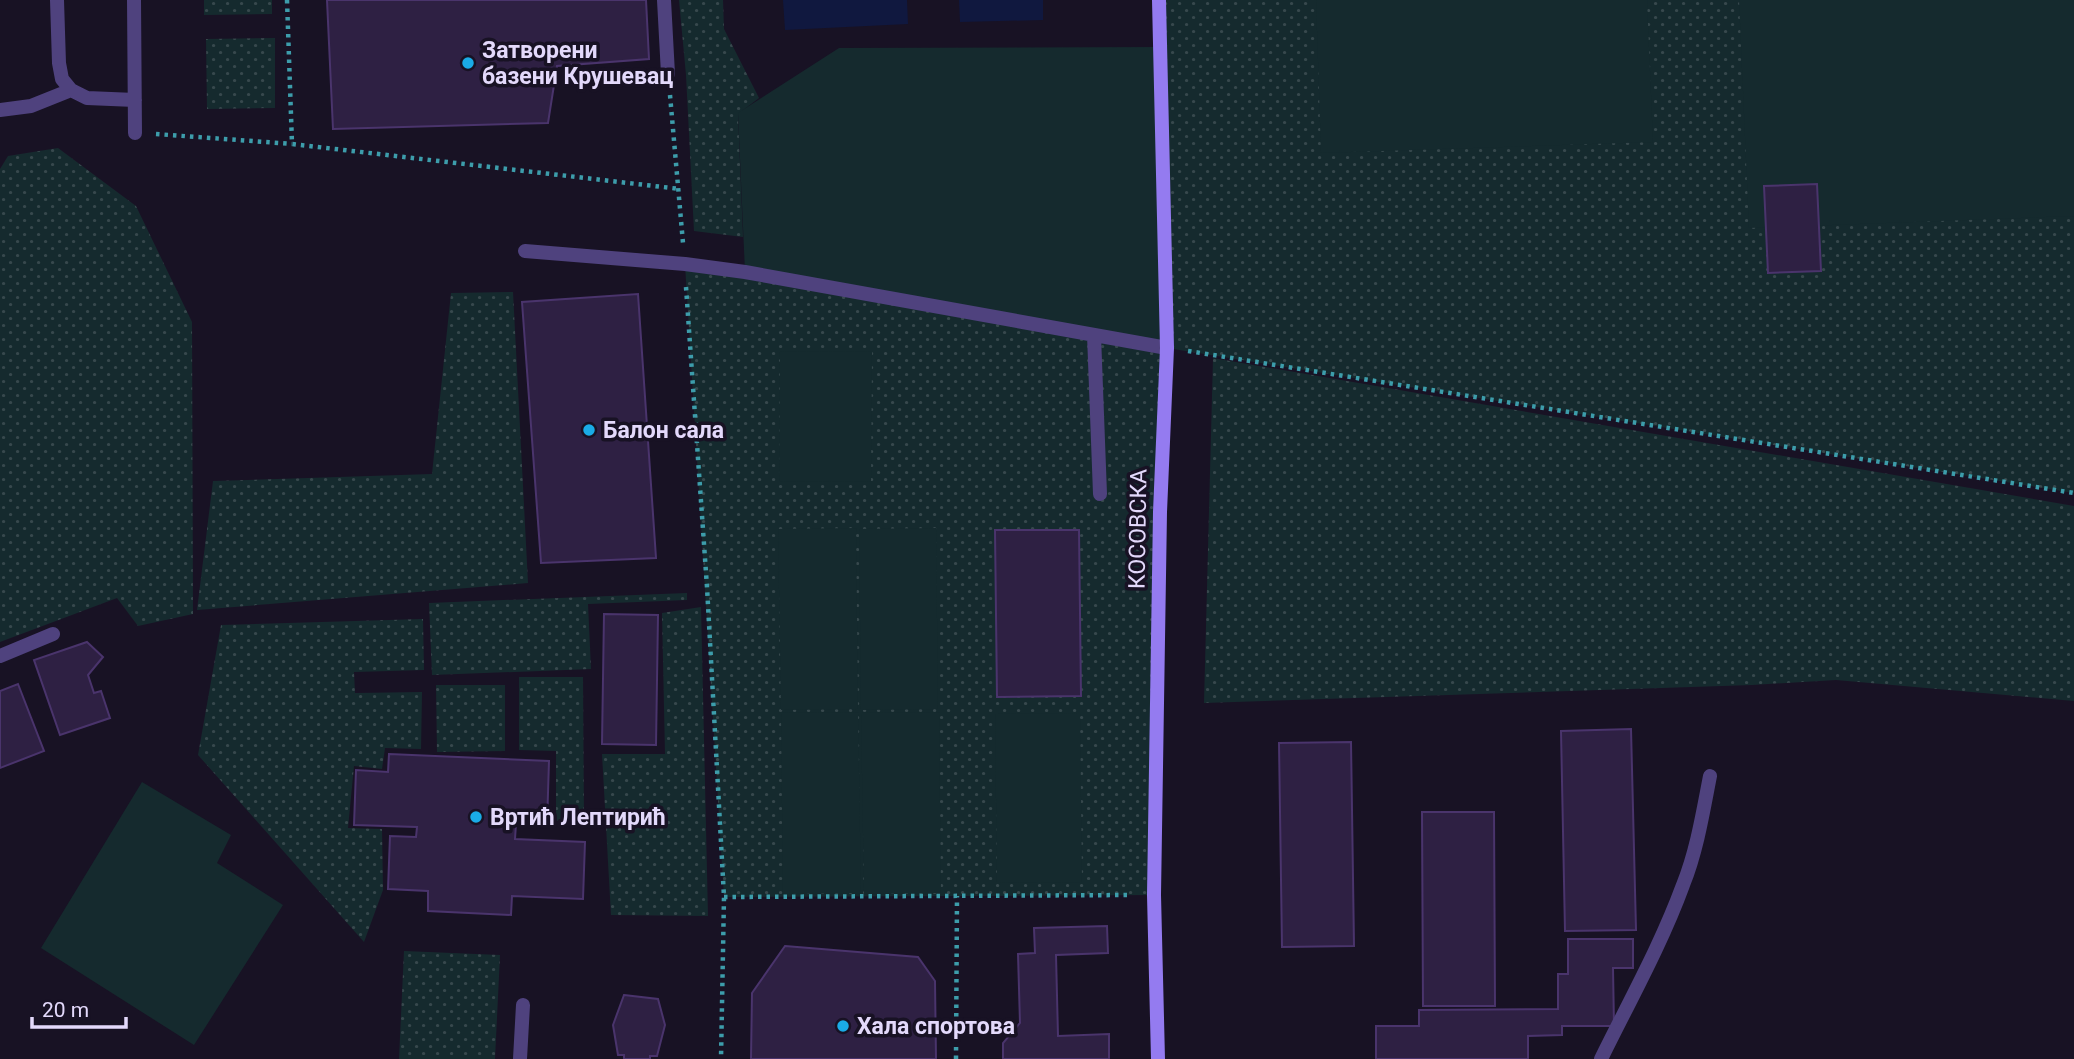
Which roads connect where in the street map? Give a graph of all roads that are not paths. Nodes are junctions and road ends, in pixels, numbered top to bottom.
1 (57, 0) edge
2 (134, 0) edge
3 (664, 0) edge
4 (1159, 0) edge
5 (668, 74) road end
6 (71, 90) junction
7 (135, 100) junction
8 (0, 110) edge
9 (135, 133) road end
10 (524, 251) dead end
11 (1094, 335) junction
12 (1167, 348) junction
13 (1100, 494) dead end
14 (53, 634) dead end
15 (0, 656) edge
16 (1710, 776) dead end
17 (523, 1005) dead end
18 (520, 1059) edge
19 (1158, 1059) edge
20 (1601, 1059) edge

1 - 6 street
2 - 7 street
3 - 5 street
4 - 12 street, КОСОВСКА
6 - 7 street
6 - 8 street
7 - 9 street
10 - 11 street
11 - 12 street
11 - 13 street
12 - 19 street, КОСОВСКА
14 - 15 street
16 - 20 street
17 - 18 street

